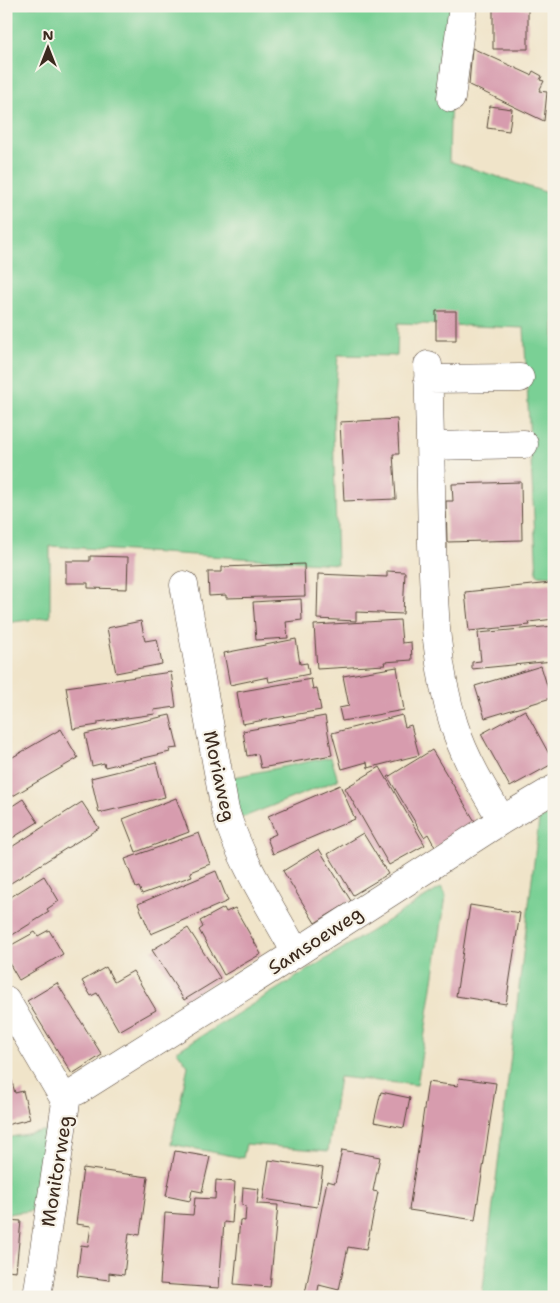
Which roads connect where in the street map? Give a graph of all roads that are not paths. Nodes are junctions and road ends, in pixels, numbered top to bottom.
1 (463, 6) edge
2 (451, 98) dead end
3 (520, 378) dead end
4 (524, 444) dead end
5 (430, 446) junction
6 (184, 585) dead end
7 (554, 790) edge
8 (502, 820) junction
9 (296, 953) junction
10 (6, 1000) edge
11 (77, 1091) dead end
12 (37, 1297) edge

1 - 2 street
3 - 5 street
4 - 5 street
5 - 8 street
6 - 9 street, Moriaweg
7 - 8 street, Samsoeweg
8 - 9 street, Samsoeweg
9 - 11 street, Samsoeweg
10 - 12 street, Monitorweg

